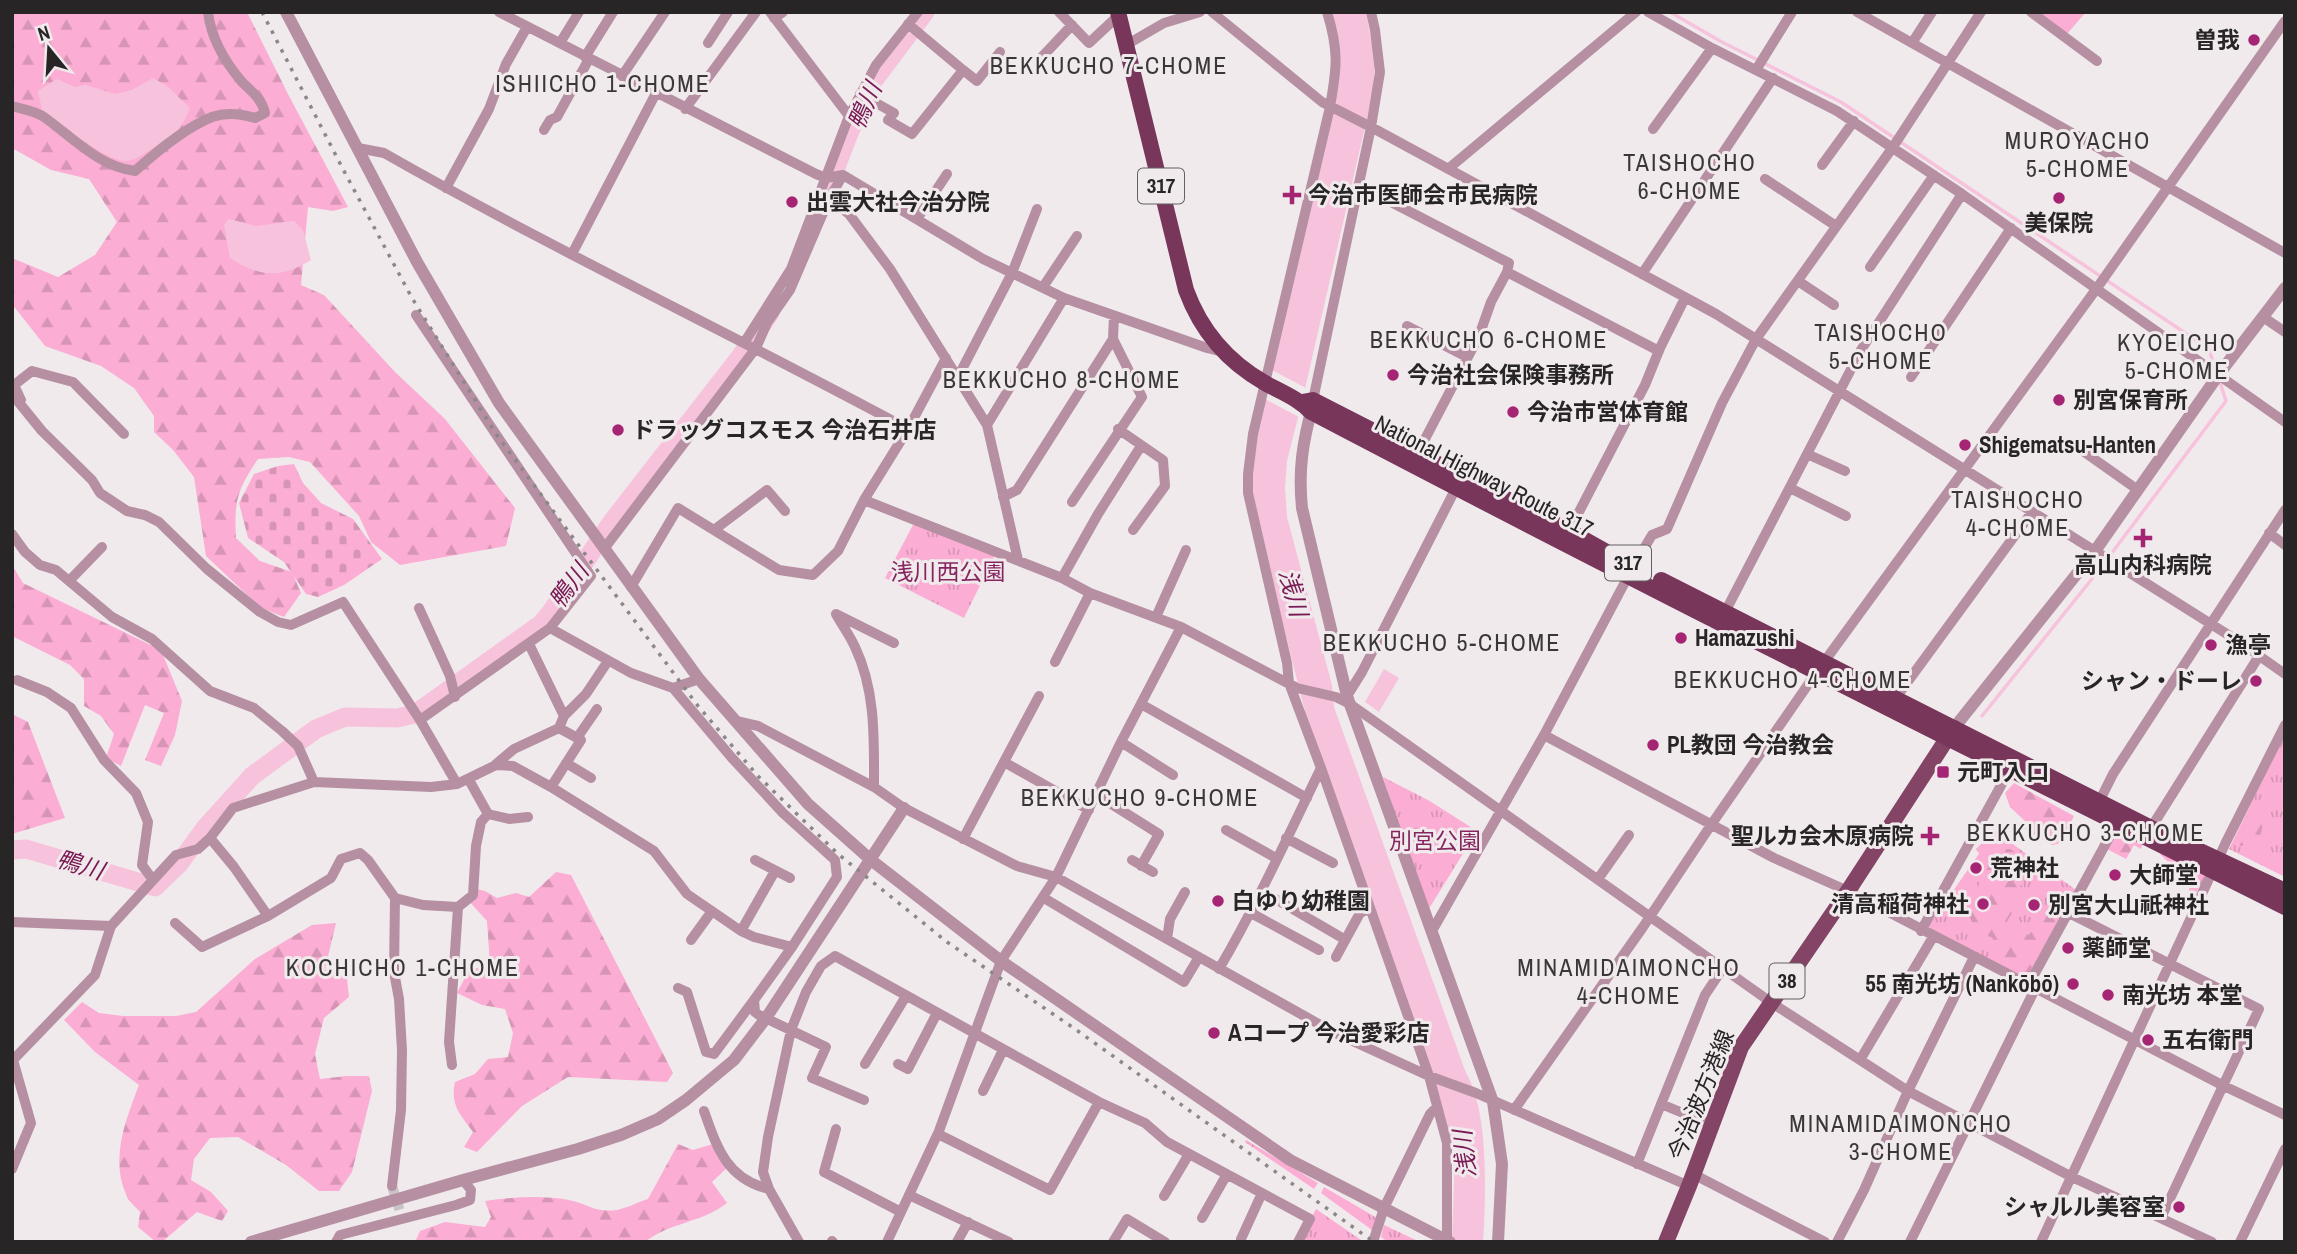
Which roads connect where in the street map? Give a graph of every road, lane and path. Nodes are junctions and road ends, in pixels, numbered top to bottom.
1 (208, 12) edge
2 (286, 12) edge
3 (499, 12) edge
4 (579, 12) edge
5 (613, 12) edge
6 (665, 12) edge
7 (728, 12) edge
8 (755, 12) edge
9 (918, 12) edge
10 (1059, 12) edge
11 (1199, 12) edge
12 (1212, 12) edge
13 (1326, 12) edge
14 (1371, 12) edge
15 (1636, 12) edge
16 (1648, 12) edge
17 (1793, 12) edge
18 (1857, 12) edge
19 (1932, 12) edge
20 (1981, 12) edge
21 (2031, 12) edge
22 (1119, 13) edge
23 (775, 14) edge
24 (511, 15) edge
25 (2285, 21) edge
26 (908, 24) junction
27 (1072, 25) junction
28 (527, 27) junction
29 (560, 43) junction
30 (708, 43) dead end
31 (1912, 43) junction
32 (1126, 45) junction
33 (1712, 48) junction
34 (1000, 52) dead end
35 (587, 58) junction
36 (1041, 58) dead end
37 (2097, 61) dead end
38 (1947, 62) junction
39 (963, 70) junction
40 (1756, 70) junction
41 (622, 76) junction
42 (1773, 78) junction
43 (656, 93) junction
44 (860, 94) junction
45 (12, 106) edge
46 (1332, 108) junction
47 (685, 109) junction
48 (849, 116) junction
49 (1854, 121) junction
50 (1368, 126) junction
51 (1653, 129) dead end
52 (544, 130) dead end
53 (1893, 147) junction
54 (358, 148) junction
55 (1822, 165) dead end
56 (1448, 169) junction
57 (947, 174) dead end
58 (843, 175) junction
59 (1934, 175) junction
60 (826, 178) junction
61 (1765, 179) dead end
62 (1358, 185) junction
63 (2168, 187) junction
64 (446, 188) junction
65 (1962, 194) junction
66 (825, 195) junction
67 (1037, 209) dead end
68 (917, 219) junction
69 (1836, 226) junction
70 (2011, 228) junction
71 (1077, 236) dead end
72 (2285, 253) edge
73 (572, 254) junction
74 (1870, 267) dead end
75 (1507, 272) junction
76 (1012, 273) junction
77 (1642, 274) junction
78 (1798, 281) junction
79 (1043, 286) junction
80 (2097, 288) junction
81 (2285, 288) edge
82 (1064, 298) junction
83 (1685, 298) junction
84 (1834, 305) dead end
85 (416, 315) dead end
86 (1114, 316) junction
87 (2263, 317) junction
88 (1407, 326) dead end
89 (2285, 332) edge
90 (1113, 339) junction
91 (1756, 340) junction
92 (744, 343) junction
93 (756, 348) junction
94 (1659, 351) junction
95 (1223, 352) junction
96 (1467, 357) junction
97 (946, 358) junction
98 (2219, 374) junction
99 (958, 377) junction
100 (1911, 377) dead end
101 (1267, 384) junction
102 (1839, 393) junction
103 (12, 394) edge
104 (1309, 405) junction
105 (24, 407) junction
106 (2285, 422) edge
107 (987, 425) junction
108 (908, 429) junction
109 (1118, 429) junction
110 (124, 434) dead end
111 (1141, 446) junction
112 (2080, 449) dead end
113 (1807, 454) junction
114 (1414, 459) junction
115 (1964, 470) junction
116 (1844, 471) dead end
117 (1459, 482) junction
118 (1790, 488) junction
119 (2138, 490) junction
120 (1003, 497) junction
121 (864, 500) junction
122 (1072, 502) dead end
123 (786, 510) dead end
124 (2285, 510) edge
125 (2032, 512) junction
126 (1846, 516) dead end
127 (714, 530) junction
128 (1132, 530) dead end
129 (2269, 533) junction
130 (12, 534) edge
131 (1566, 537) junction
132 (2285, 545) edge
133 (102, 547) dead end
134 (604, 549) junction
135 (1186, 550) dead end
136 (2095, 551) junction
137 (1018, 560) junction
138 (1631, 571) junction
139 (1062, 578) junction
140 (69, 581) junction
141 (631, 587) junction
142 (1090, 593) junction
143 (419, 608) dead end
144 (1156, 617) junction
145 (1722, 618) junction
146 (2210, 625) junction
147 (1181, 627) junction
148 (550, 628) junction
149 (894, 643) dead end
150 (529, 644) junction
151 (2259, 656) junction
152 (608, 660) junction
153 (1055, 662) dead end
154 (1821, 668) junction
155 (2285, 674) edge
156 (699, 679) junction
157 (16, 680) dead end
158 (1293, 685) junction
159 (673, 688) junction
160 (453, 694) junction
161 (1040, 696) dead end
162 (1344, 699) junction
163 (1895, 699) junction
164 (1141, 704) junction
165 (597, 709) dead end
166 (564, 716) junction
167 (420, 720) junction
168 (736, 721) junction
169 (2285, 725) edge
170 (559, 728) junction
171 (1950, 733) junction
172 (1544, 735) junction
173 (577, 738) junction
174 (1121, 742) junction
175 (1004, 762) junction
176 (566, 763) junction
177 (496, 765) junction
178 (1321, 768) junction
179 (2010, 769) junction
180 (1173, 775) dead end
181 (592, 778) dead end
182 (469, 780) junction
183 (314, 782) junction
184 (457, 783) junction
185 (551, 787) junction
186 (874, 787) junction
187 (1097, 795) junction
188 (1307, 798) junction
189 (2099, 802) junction
190 (904, 808) junction
191 (1089, 810) junction
192 (1500, 811) junction
193 (488, 814) junction
194 (528, 817) dead end
195 (2116, 823) junction
196 (1711, 825) junction
197 (2151, 828) junction
198 (1226, 830) dead end
199 (1629, 835) dead end
200 (210, 838) junction
201 (1286, 838) junction
202 (963, 839) junction
203 (1276, 858) junction
204 (755, 860) dead end
205 (871, 860) junction
206 (1333, 863) dead end
207 (2217, 866) junction
208 (775, 871) junction
209 (1153, 872) dead end
210 (1056, 877) junction
211 (790, 878) dead end
212 (1598, 879) junction
213 (153, 880) junction
214 (1262, 891) junction
215 (1848, 891) junction
216 (2285, 891) edge
217 (1185, 892) dead end
218 (394, 898) junction
219 (1044, 898) junction
220 (458, 907) junction
221 (2285, 907) edge
222 (1370, 909) junction
223 (712, 911) junction
224 (1251, 913) junction
225 (2069, 913) junction
226 (1650, 915) junction
227 (268, 916) junction
228 (12, 922) edge
229 (176, 923) dead end
230 (111, 926) junction
231 (741, 931) junction
232 (1432, 931) junction
233 (1921, 931) junction
234 (1933, 937) junction
235 (1344, 939) junction
236 (691, 940) dead end
237 (1167, 940) junction
238 (792, 947) junction
239 (1319, 950) dead end
240 (1199, 957) junction
241 (1336, 957) dead end
242 (1974, 957) junction
243 (1001, 961) junction
244 (2170, 964) junction
245 (1723, 968) junction
246 (1219, 969) junction
247 (2033, 986) junction
248 (678, 988) dead end
249 (906, 996) junction
250 (754, 1000) junction
251 (1772, 1003) junction
252 (937, 1013) junction
253 (766, 1018) junction
254 (791, 1030) junction
255 (975, 1034) junction
256 (2135, 1040) junction
257 (1003, 1050) junction
258 (1860, 1060) junction
259 (865, 1064) dead end
260 (452, 1065) dead end
261 (898, 1065) dead end
262 (1432, 1077) junction
263 (2222, 1085) junction
264 (983, 1091) dead end
265 (1908, 1091) junction
266 (864, 1100) dead end
267 (1099, 1102) junction
268 (1493, 1102) junction
269 (1661, 1104) junction
270 (1437, 1107) junction
271 (1514, 1110) junction
272 (704, 1111) dead end
273 (2285, 1115) edge
274 (1968, 1122) junction
275 (1712, 1125) junction
276 (836, 1129) dead end
277 (938, 1134) junction
278 (2285, 1149) edge
279 (1189, 1154) junction
280 (1637, 1164) junction
281 (12, 1169) edge
282 (1227, 1174) junction
283 (2071, 1177) junction
284 (463, 1180) junction
285 (1691, 1180) junction
286 (392, 1186) tunnel mouth
287 (769, 1189) junction
288 (1262, 1193) junction
289 (909, 1195) junction
290 (1164, 1196) dead end
291 (1384, 1208) junction
292 (901, 1212) junction
293 (1202, 1217) dead end
294 (2161, 1218) junction
295 (968, 1222) junction
296 (355, 1230) junction
297 (1241, 1239) dead end
298 (1448, 1241) edge
299 (251, 1242) edge
300 (336, 1242) edge
301 (355, 1242) edge
302 (799, 1242) edge
303 (887, 1242) edge
304 (957, 1242) edge
305 (1009, 1242) edge
306 (1113, 1242) edge
307 (1165, 1242) edge
308 (1298, 1242) edge
309 (1373, 1242) edge
310 (1498, 1242) edge
311 (1666, 1242) edge
312 (1825, 1242) edge
313 (1837, 1242) edge
314 (1910, 1242) edge
315 (2040, 1242) edge
316 (2212, 1242) edge
317 (2240, 1242) edge

1 - 45 street
2 - 54 street
3 - 24 street
4 - 29 street
5 - 35 street
6 - 41 street
7 - 30 street
8 - 47 street
9 - 26 street
10 - 27 street
11 - 32 street
12 - 46 street
13 - 46 street
14 - 50 street
15 - 56 street
16 - 33 street
17 - 40 street
18 - 31 street
19 - 31 street
20 - 38 street
21 - 37 street
22 - 27 street
22 - 32 highway, National Highway Route 317 / 317
23 - 48 street
24 - 28 street
25 - 63 street
26 - 39 street
26 - 44 street
27 - 36 street
28 - 29 street
28 - 64 street
29 - 35 street
31 - 38 street
32 - 95 highway, National Highway Route 317 / 317
33 - 40 street
33 - 51 street
34 - 39 street
35 - 41 street
35 - 52 street
38 - 53 street
38 - 63 street
39 - 44 street
40 - 42 street
41 - 43 street
42 - 49 street
42 - 77 street
43 - 47 street
43 - 73 street
44 - 48 street
46 - 50 street
46 - 101 street
47 - 60 street
48 - 60 street
49 - 53 street
49 - 55 street
50 - 56 street
50 - 62 street
53 - 59 street
53 - 69 street
54 - 64 street
54 - 134 street
56 - 77 street
57 - 68 street
58 - 60 street
58 - 66 street
58 - 68 street
59 - 65 street
59 - 74 street
60 - 66 street
61 - 69 street
62 - 75 street
62 - 104 street
63 - 72 street
63 - 80 street
64 - 73 street
65 - 70 street
65 - 102 street
66 - 92 street
66 - 93 street
66 - 97 street
67 - 76 street
68 - 76 street
69 - 78 street
70 - 80 street
70 - 100 street
71 - 79 street
73 - 92 street
75 - 94 street
75 - 96 street
76 - 79 street
76 - 99 street
77 - 83 street
78 - 84 street
78 - 91 street
79 - 82 street
80 - 98 street
80 - 115 street
81 - 87 street
82 - 86 street
82 - 107 street
83 - 91 street
83 - 94 street
85 - 148 street
86 - 90 street
86 - 95 street
87 - 89 street
87 - 98 street
88 - 96 street
90 - 109 street
90 - 120 street
91 - 102 street
91 - 138 street
92 - 93 street
93 - 108 street
93 - 134 street
94 - 131 street
95 - 101 highway, National Highway Route 317 / 317
96 - 114 street
97 - 99 street
97 - 108 street
98 - 106 street
98 - 119 street
99 - 107 street
101 - 104 highway, National Highway Route 317 / 317
101 - 158 street
102 - 113 street
102 - 115 street
103 - 105 street
104 - 114 highway, National Highway Route 317 / 317
104 - 162 street
105 - 110 street
105 - 167 street
107 - 120 street
108 - 121 street
109 - 111 street
109 - 122 street
111 - 128 street
111 - 139 street
112 - 119 street
113 - 116 street
113 - 118 street
114 - 117 highway, National Highway Route 317 / 317
115 - 125 street
115 - 154 street
117 - 131 highway, National Highway Route 317 / 317
117 - 162 street
118 - 126 street
118 - 145 street
119 - 136 street
120 - 137 street
121 - 127 street
121 - 137 street
123 - 127 street
124 - 129 street
125 - 136 street
125 - 163 street
127 - 141 street
129 - 132 street
129 - 146 street
130 - 140 street
131 - 138 highway, National Highway Route 317 / 317
133 - 140 street
134 - 141 street
135 - 144 street
136 - 146 street
136 - 171 street
137 - 139 street
138 - 145 highway, National Highway Route 317 / 317
138 - 172 street
139 - 142 street
140 - 183 street
141 - 156 street
142 - 144 street
142 - 153 street
143 - 160 street
144 - 147 street
145 - 154 highway, National Highway Route 317 / 317
146 - 151 street
146 - 189 street
147 - 158 street
147 - 164 street
148 - 150 street
148 - 152 street
149 - 186 street
150 - 160 street
150 - 166 street
151 - 155 street
151 - 197 street
152 - 159 street
152 - 166 street
154 - 163 highway, National Highway Route 317 / 317
154 - 171 highway, National Highway Route 317 / 317
154 - 196 street
156 - 159 street
156 - 168 street
157 - 213 street
158 - 162 street
158 - 178 street
159 - 238 street
160 - 167 street
161 - 175 street
162 - 192 street
162 - 232 street
163 - 171 highway, National Highway Route 317 / 317
164 - 174 street
164 - 188 street
165 - 173 street
166 - 170 street
167 - 184 street
168 - 186 street
168 - 205 street
169 - 207 street
170 - 173 street
170 - 177 street
171 - 179 highway, National Highway Route 317 / 317
171 - 189 highway, National Highway Route 317 / 317
171 - 215 main road, 今治波方港線 / 38
172 - 192 street
172 - 196 street
173 - 176 street
174 - 180 street
174 - 187 street
175 - 191 street
175 - 202 street
176 - 181 street
176 - 185 street
177 - 182 street
177 - 185 street
178 - 188 street
178 - 222 street
179 - 195 highway, National Highway Route 317 / 317
179 - 233 street
182 - 184 street
182 - 193 street
183 - 184 street
183 - 200 street
185 - 223 street
186 - 190 street
187 - 191 street
187 - 209 street
188 - 201 street
189 - 197 highway, National Highway Route 317 / 317
190 - 202 street
190 - 205 street
191 - 210 street
192 - 212 street
192 - 232 street
193 - 194 street
193 - 220 street
195 - 207 highway, National Highway Route 317 / 317
195 - 225 street
196 - 215 street
196 - 226 street
197 - 207 highway, National Highway Route 317 / 317
198 - 203 street
199 - 212 street
200 - 213 street
200 - 227 street
201 - 203 street
201 - 206 street
202 - 210 street
203 - 214 street
204 - 208 street
205 - 243 street
205 - 253 street
207 - 216 highway, National Highway Route 317 / 317
207 - 221 highway, National Highway Route 317 / 317
207 - 244 street
208 - 211 street
208 - 231 street
210 - 219 street
210 - 237 street
212 - 226 street
213 - 230 street
214 - 224 street
214 - 235 street
215 - 233 street
215 - 251 main road, 今治波方港線 / 38
217 - 237 street
218 - 220 street
218 - 227 street
218 - 286 street
219 - 240 street
219 - 243 street
220 - 260 street
222 - 235 street
222 - 262 street
223 - 231 street
223 - 236 street
224 - 239 street
224 - 246 street
225 - 244 street
225 - 247 street
226 - 245 street
226 - 271 street
227 - 229 street
228 - 230 street
230 - 281 street
231 - 238 street
232 - 268 street
233 - 234 street
234 - 242 street
234 - 258 street
235 - 241 street
237 - 240 street
238 - 250 street
240 - 246 street
242 - 247 street
242 - 265 street
243 - 255 street
243 - 291 street
244 - 256 street
244 - 263 street
245 - 251 street
245 - 269 street
246 - 262 street
247 - 256 street
247 - 274 street
248 - 250 street
249 - 252 street
249 - 254 street
249 - 259 street
250 - 253 street
251 - 258 street
251 - 275 main road, 今治波方港線 / 38
252 - 255 street
252 - 261 street
253 - 254 street
253 - 284 street
254 - 266 street
254 - 287 street
255 - 257 street
255 - 277 street
256 - 263 street
256 - 283 street
257 - 264 street
257 - 267 street
258 - 265 street
262 - 268 street
262 - 270 street
263 - 273 street
263 - 294 street
265 - 274 street
265 - 313 street
267 - 277 street
267 - 279 street
268 - 271 street
268 - 310 street
269 - 275 street
269 - 280 street
270 - 291 street
270 - 298 street
271 - 280 street
272 - 287 street
274 - 283 street
274 - 314 street
275 - 285 main road, 今治波方港線 / 38
276 - 292 street
277 - 289 street
278 - 317 street
279 - 282 street
279 - 290 street
280 - 285 street
282 - 288 street
282 - 293 street
283 - 294 street
283 - 315 street
284 - 296 street
284 - 299 street
285 - 311 main road, 今治波方港線 / 38
285 - 312 street
287 - 302 street
288 - 297 street
288 - 308 street
289 - 292 street
289 - 295 street
291 - 298 street
291 - 309 street
292 - 303 street
294 - 316 street
295 - 304 street
295 - 305 street
296 - 300 street
296 - 301 street
306 - 307 street

